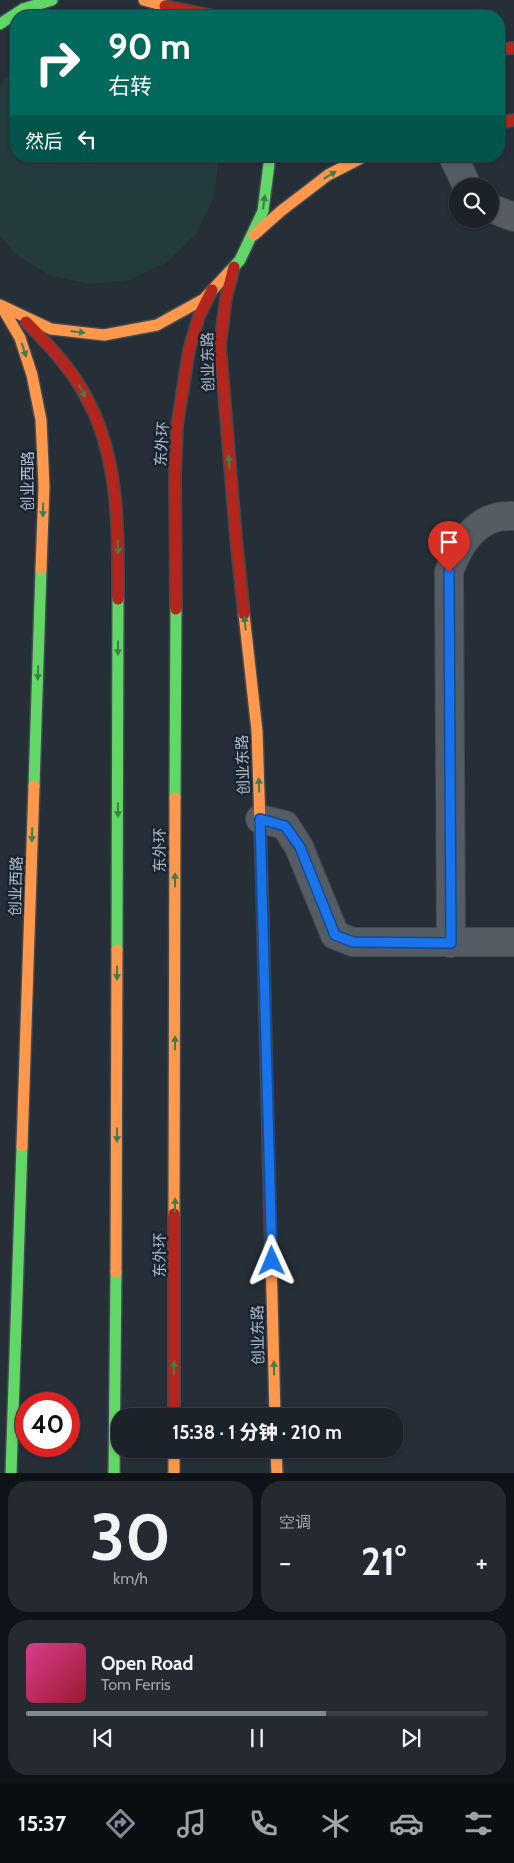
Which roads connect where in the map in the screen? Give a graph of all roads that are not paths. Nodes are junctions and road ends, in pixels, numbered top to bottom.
1 (52, 0) edge
2 (144, 0) edge
3 (165, 6) junction
4 (21, 10) edge
5 (172, 10) edge
6 (185, 10) edge
7 (269, 162) edge
8 (353, 162) edge
9 (456, 162) edge
10 (463, 178) edge
11 (499, 211) edge
12 (514, 217) edge
13 (251, 237) junction
14 (234, 267) junction
15 (212, 290) junction
16 (1, 306) edge
17 (18, 314) junction
18 (514, 516) edge
19 (260, 819) junction
20 (514, 942) edge
21 (451, 943) junction
22 (174, 1408) edge
23 (275, 1408) edge
24 (174, 1458) edge
25 (276, 1458) edge
26 (11, 1473) edge
27 (114, 1473) edge
28 (174, 1473) edge
29 (277, 1473) edge

1 - 4 main road
2 - 3 main road
3 - 5 main road
3 - 6 main road
13 -> 7 main road
13 -> 8 main road
9 - 10 street
11 - 12 street
13 - 14 main road
14 - 15 main road
19 -> 14 main road, 创业东路
17 -> 15 main road
22 -> 15 main road, 东外环
16 - 17 main road
16 -> 26 main road, 创业西路
17 -> 27 main road
18 - 21 street
19 - 21 street
23 -> 19 main road, 创业东路
20 - 21 street
24 - 28 main road
25 - 29 main road

